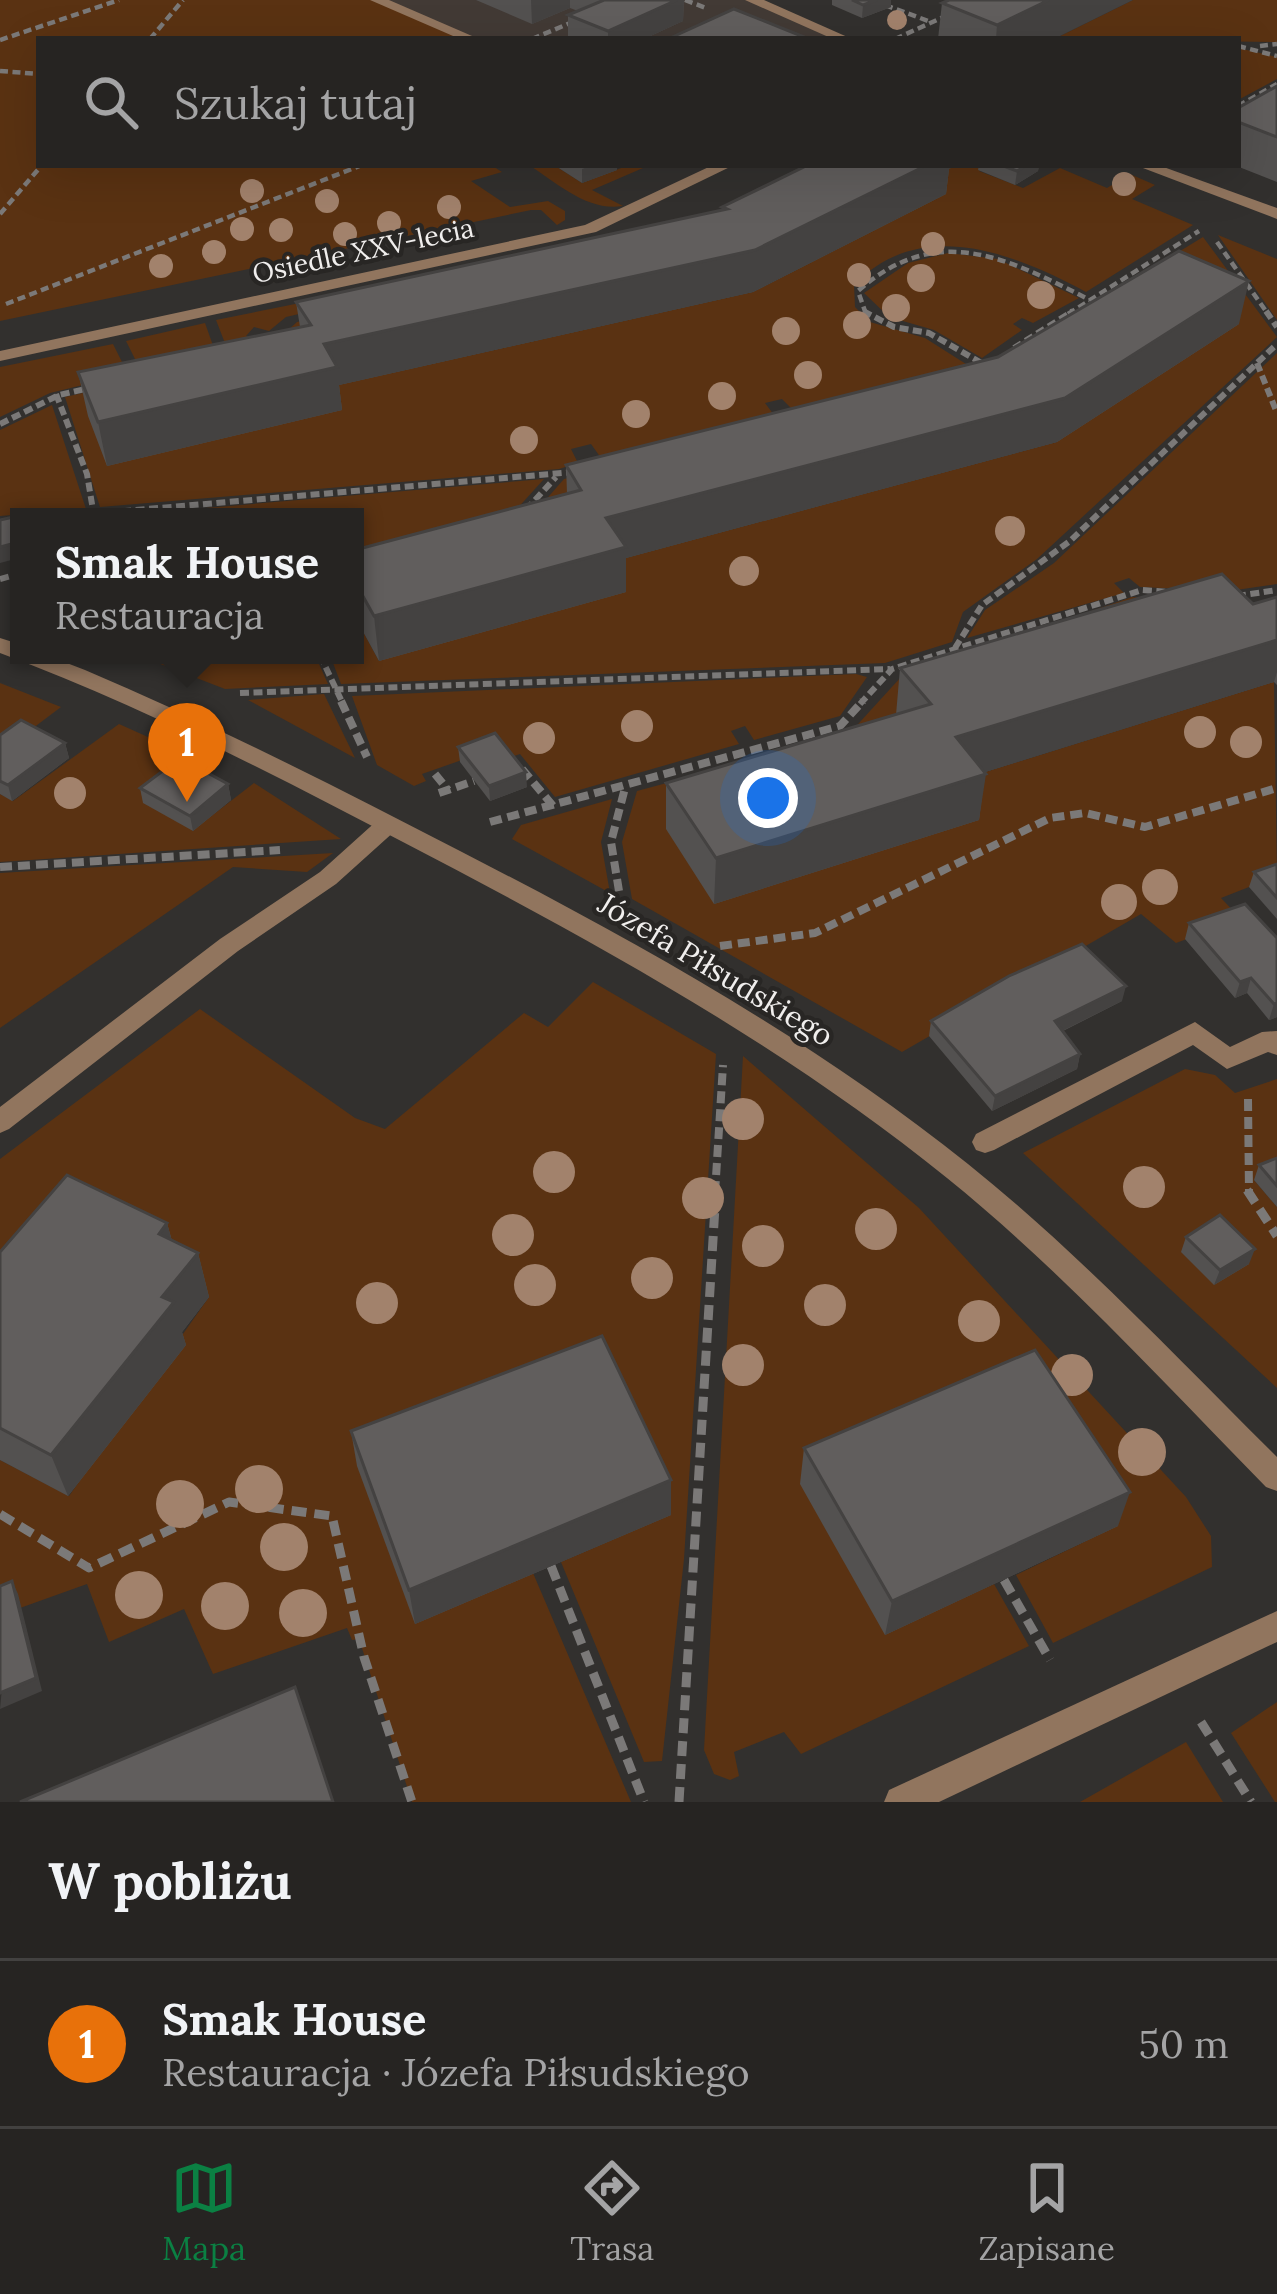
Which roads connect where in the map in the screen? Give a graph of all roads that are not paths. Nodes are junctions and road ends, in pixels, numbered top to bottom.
1 (377, 0) edge
2 (752, 0) edge
3 (465, 36) edge
4 (838, 36) edge
5 (720, 168) edge
6 (1151, 168) edge
7 (1277, 214) edge
8 (0, 356) edge
9 (50, 664) edge
10 (388, 824) junction
11 (1277, 1045) edge
12 (0, 1122) edge
13 (985, 1142) dead end
14 (1277, 1477) edge
15 (1277, 1626) edge
16 (901, 1802) edge

1 - 3 street
2 - 4 street
5 - 8 street, Osiedle XXV-lecia
6 - 7 street
9 - 10 street, Józefa Piłsudskiego
10 - 12 street
10 - 14 street, Józefa Piłsudskiego
11 - 13 street
15 - 16 street

